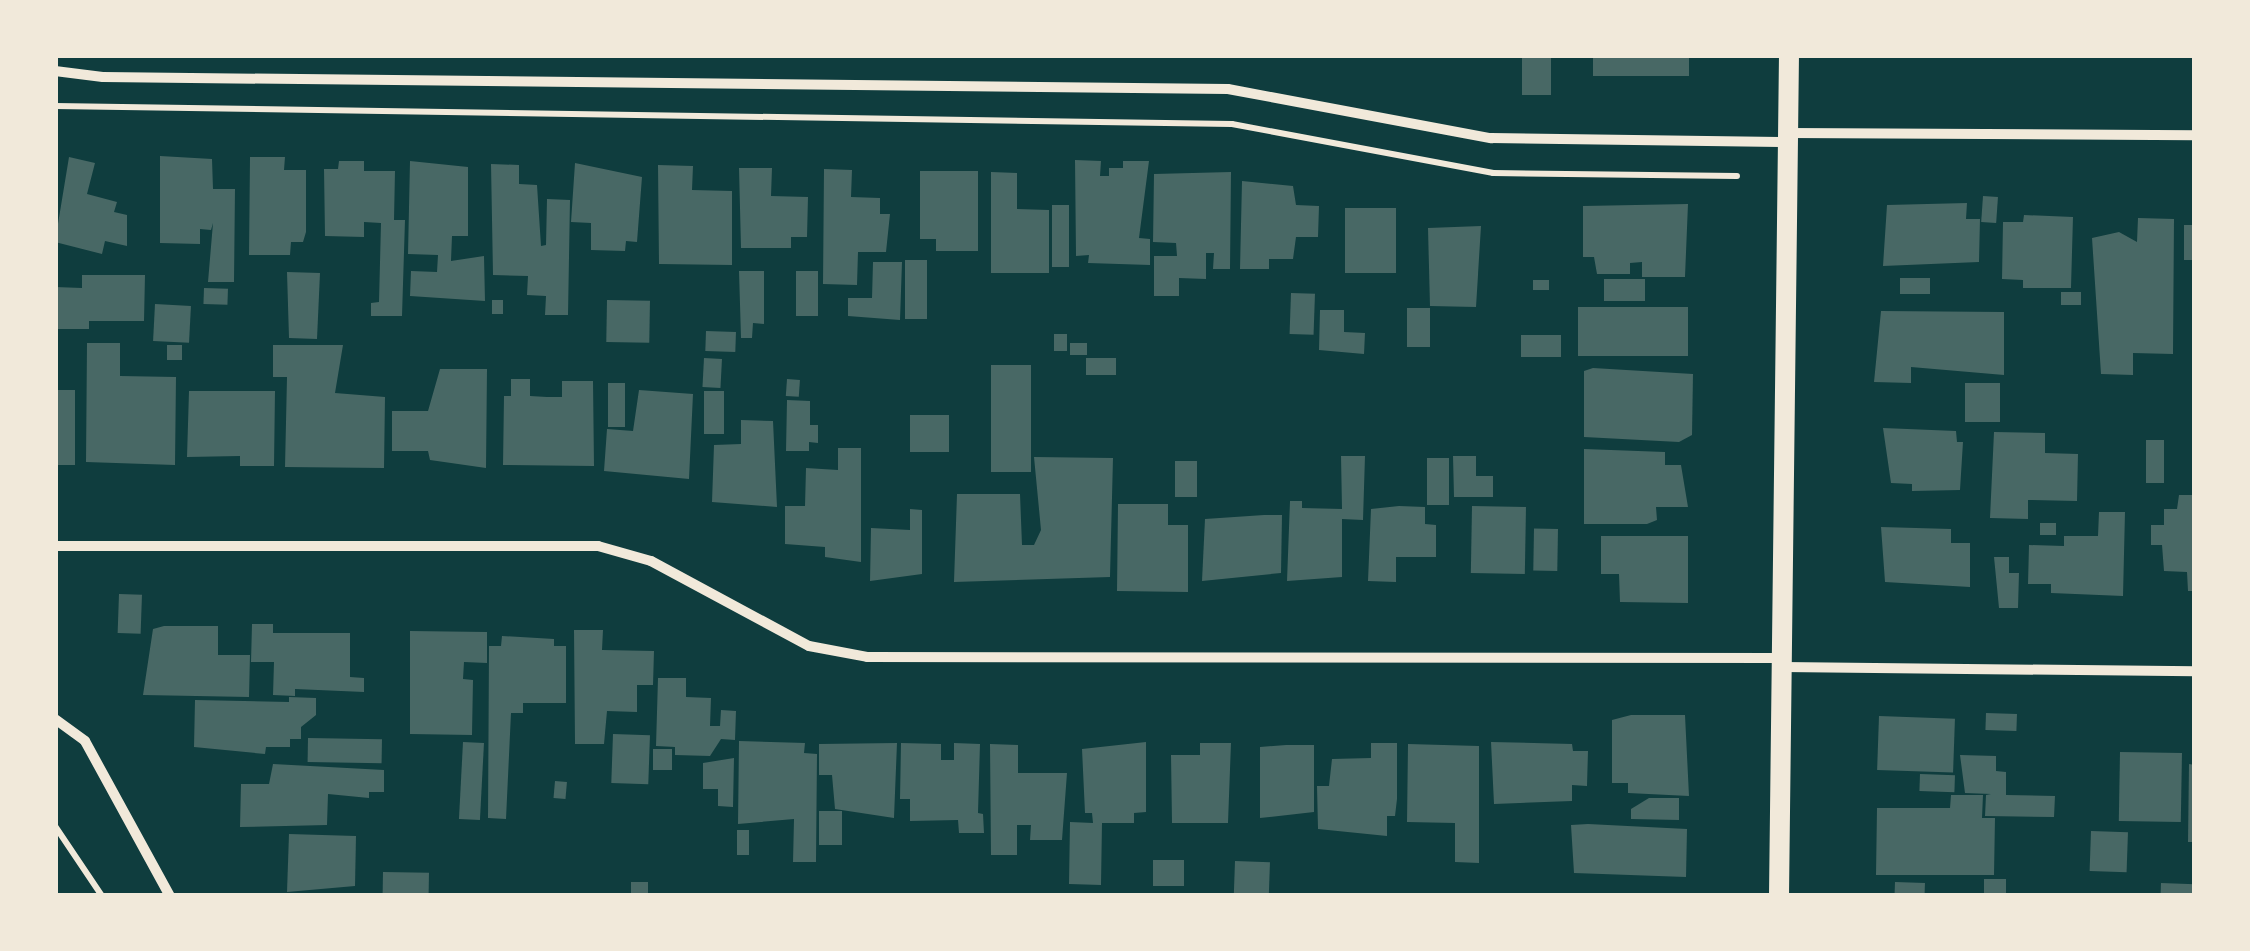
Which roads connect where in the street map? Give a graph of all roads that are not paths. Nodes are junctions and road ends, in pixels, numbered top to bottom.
1 (1789, 55) edge
2 (55, 71) edge
3 (2195, 135) edge
4 (1788, 137) junction
5 (55, 546) edge
6 (1782, 662) junction
7 (2195, 671) edge
8 (55, 719) edge
9 (170, 896) edge
10 (1779, 896) edge

1 - 4 main road
2 - 4 street
3 - 4 street
4 - 6 main road
5 - 6 street
6 - 7 street
6 - 10 main road
8 - 9 street

